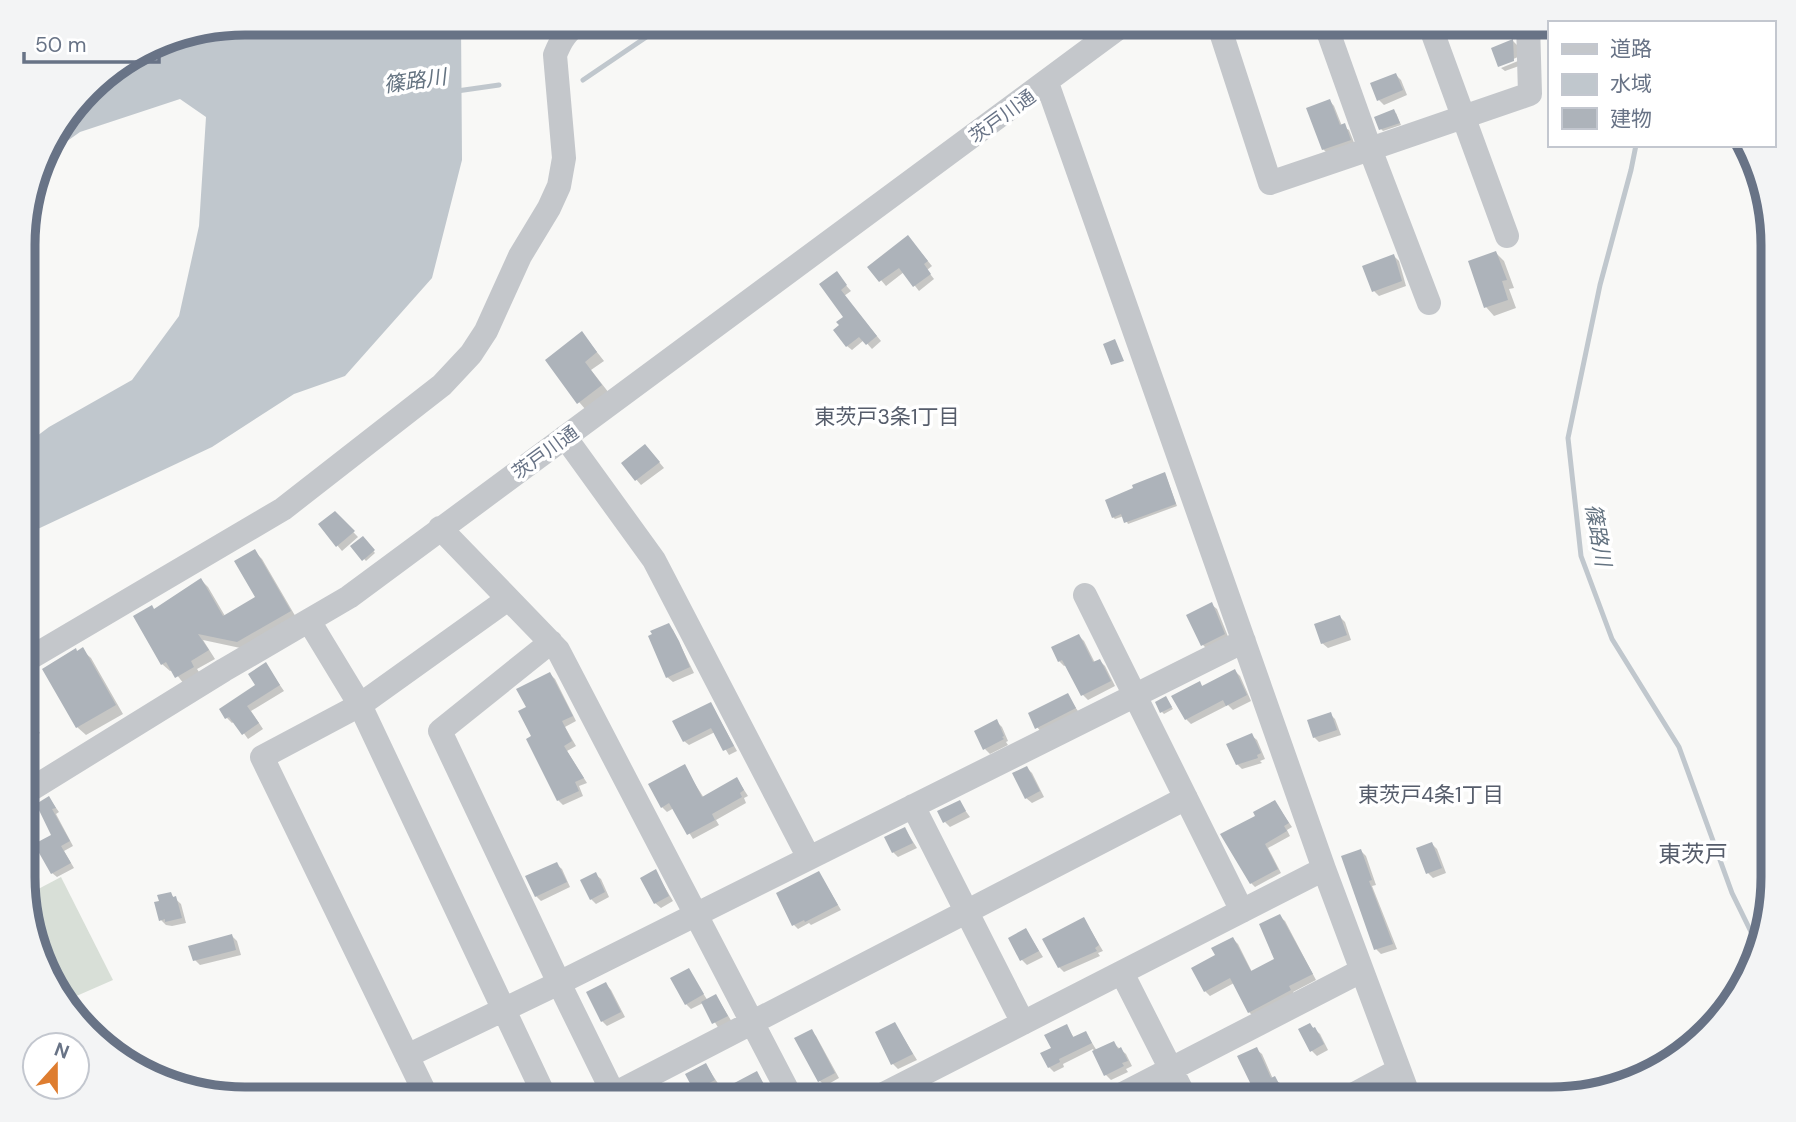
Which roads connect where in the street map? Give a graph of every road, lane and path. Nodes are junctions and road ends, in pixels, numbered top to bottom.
1 (565, 35) edge
2 (1109, 35) edge
3 (1222, 35) edge
4 (1329, 35) edge
5 (1433, 35) edge
6 (1528, 35) edge
7 (1047, 83) junction
8 (1463, 119) junction
9 (1370, 149) junction
10 (1507, 236) dead end
11 (1429, 303) dead end
12 (565, 437) junction
13 (440, 528) junction
14 (1085, 595) dead end
15 (508, 598) junction
16 (309, 621) junction
17 (1244, 641) junction
18 (551, 642) junction
19 (35, 654) edge
20 (1136, 695) junction
21 (360, 705) junction
22 (35, 787) edge
23 (1186, 798) junction
24 (913, 806) junction
25 (810, 859) junction
26 (1324, 869) junction
27 (966, 911) junction
28 (1242, 911) junction
29 (696, 915) junction
30 (1361, 971) junction
31 (1122, 972) junction
32 (559, 983) junction
33 (502, 1009) junction
34 (752, 1022) junction
35 (1023, 1023) junction
36 (407, 1056) junction
37 (1171, 1069) junction
38 (1399, 1070) junction
39 (422, 1087) edge
40 (540, 1087) edge
41 (610, 1087) edge
42 (633, 1087) edge
43 (786, 1087) edge
44 (898, 1087) edge
45 (1136, 1087) edge
46 (1180, 1087) edge
47 (1367, 1087) edge
48 (1405, 1087) edge

1 - 19 street
2 - 7 street, 茨戸川通
3 - 9 street
4 - 9 street
5 - 8 street
6 - 8 street
7 - 12 street, 茨戸川通
7 - 17 street
8 - 9 street
8 - 10 street
9 - 11 street
12 - 13 street, 茨戸川通
12 - 25 street
13 - 15 street
13 - 16 street, 茨戸川通
14 - 20 street
15 - 18 street
15 - 21 street
16 - 21 street
16 - 22 street, 茨戸川通
17 - 20 street
17 - 26 street
18 - 29 street
18 - 32 street
20 - 23 street
20 - 24 street
21 - 33 street
21 - 36 street
23 - 27 street
23 - 28 street
24 - 25 street
24 - 27 street
25 - 29 street
26 - 28 street
26 - 30 street
27 - 34 street
27 - 35 street
28 - 31 street
29 - 32 street
29 - 34 street
30 - 37 street
30 - 38 street
31 - 35 street
31 - 37 street
32 - 33 street
32 - 41 street
33 - 36 street
33 - 40 street
34 - 42 street
34 - 43 street
35 - 44 street
36 - 39 street
37 - 45 street
37 - 46 street
38 - 47 street
38 - 48 street

